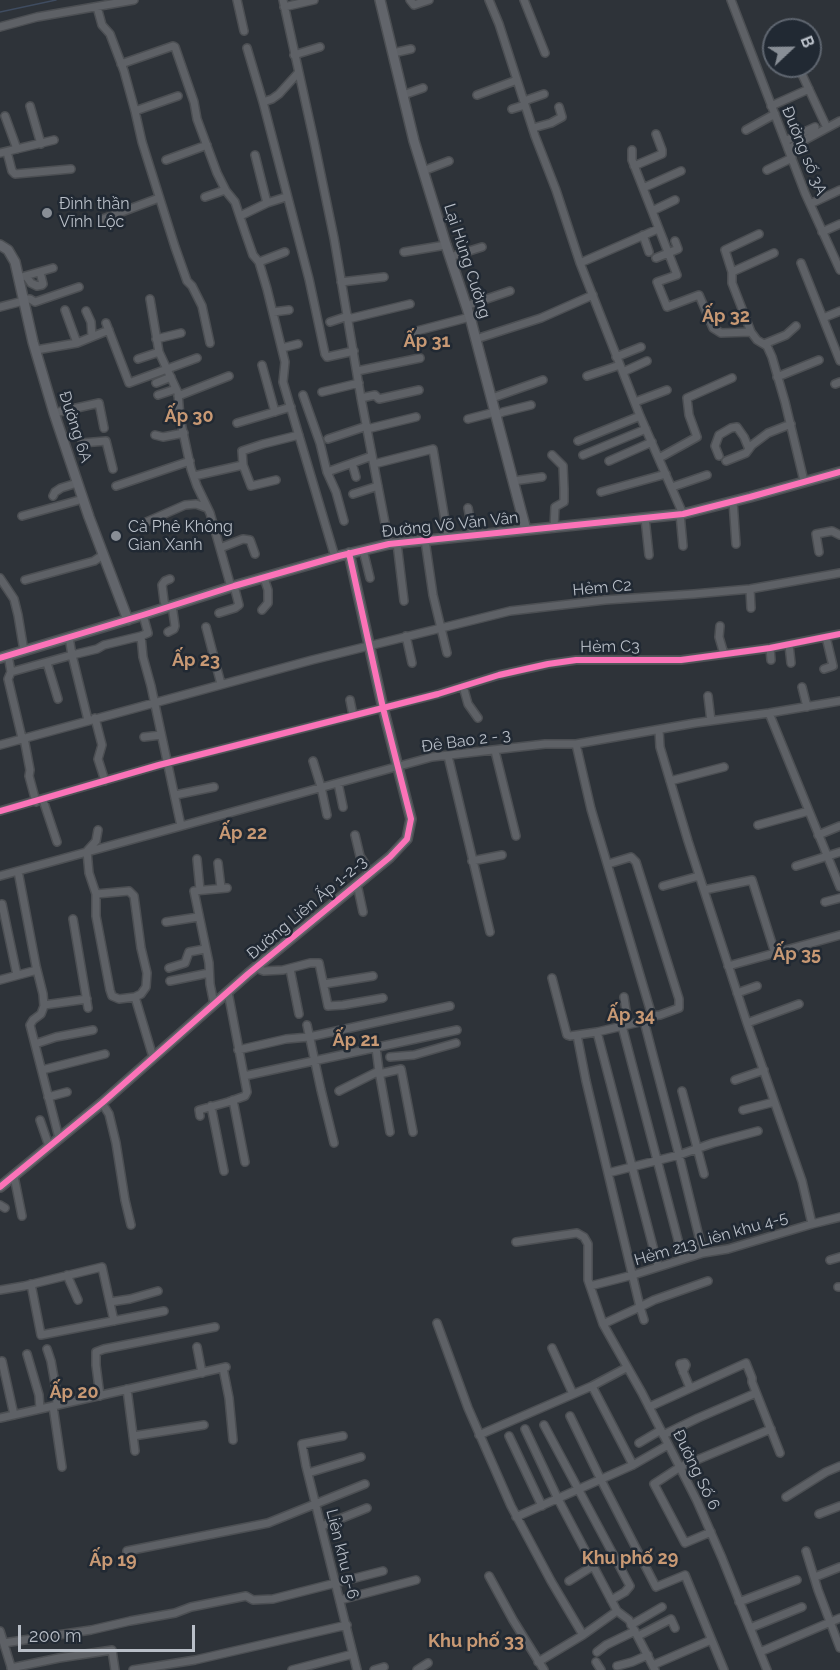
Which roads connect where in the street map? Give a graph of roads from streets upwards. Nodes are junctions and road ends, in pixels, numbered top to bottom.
1 (134, 0) edge
2 (237, 0) edge
3 (314, 0) edge
4 (380, 0) edge
5 (410, 0) edge
6 (429, 0) edge
7 (489, 0) edge
8 (524, 0) edge
9 (730, 0) edge
10 (284, 3) edge
11 (98, 7) junction
12 (0, 27) edge
13 (244, 31) dead end
14 (320, 47) dead end
15 (247, 48) dead end
16 (411, 49) dead end
17 (393, 53) junction
18 (544, 53) dead end
19 (294, 55) junction
20 (121, 64) junction
21 (298, 73) junction
22 (804, 78) edge
23 (517, 80) junction
24 (423, 88) dead end
25 (809, 89) junction
26 (544, 94) dead end
27 (403, 95) junction
28 (477, 95) dead end
29 (178, 96) dead end
30 (263, 102) junction
31 (524, 103) junction
32 (30, 106) dead end
33 (771, 106) junction
34 (559, 107) dead end
35 (512, 109) dead end
36 (135, 111) junction
37 (775, 114) junction
38 (5, 116) dead end
39 (840, 121) edge
40 (815, 127) dead end
41 (533, 128) junction
42 (827, 128) junction
43 (746, 130) dead end
44 (656, 134) dead end
45 (54, 140) dead end
46 (785, 141) junction
47 (41, 144) junction
48 (207, 145) junction
49 (788, 149) junction
50 (17, 150) junction
51 (632, 150) dead end
52 (3, 152) edge
53 (255, 155) dead end
54 (792, 158) junction
55 (166, 160) dead end
56 (449, 161) dead end
57 (634, 166) junction
58 (71, 169) dead end
59 (767, 170) dead end
60 (423, 171) junction
61 (681, 171) dead end
62 (643, 188) junction
63 (225, 190) junction
64 (840, 190) edge
65 (286, 196) junction
66 (205, 197) dead end
67 (159, 198) junction
68 (675, 200) dead end
69 (267, 203) junction
70 (810, 204) junction
71 (652, 211) junction
72 (240, 216) junction
73 (103, 219) dead end
74 (840, 224) edge
75 (658, 229) junction
76 (822, 232) junction
77 (759, 234) dead end
78 (643, 235) junction
79 (675, 240) dead end
80 (0, 245) edge
81 (446, 245) junction
82 (482, 247) dead end
83 (285, 252) dead end
84 (404, 252) dead end
85 (649, 252) dead end
86 (667, 253) junction
87 (774, 253) dead end
88 (450, 257) junction
89 (656, 258) dead end
90 (258, 262) junction
91 (580, 263) junction
92 (801, 263) dead end
93 (839, 266) edge
94 (53, 268) dead end
95 (40, 272) junction
96 (732, 272) junction
97 (22, 277) junction
98 (384, 277) dead end
99 (341, 282) junction
100 (79, 287) dead end
101 (510, 291) dead end
102 (593, 295) junction
103 (150, 299) dead end
104 (23, 300) junction
105 (410, 304) dead end
106 (0, 306) edge
107 (466, 306) junction
108 (65, 310) dead end
109 (289, 310) dead end
110 (86, 311) dead end
111 (840, 311) edge
112 (273, 312) junction
113 (348, 317) junction
114 (470, 318) junction
115 (823, 318) junction
116 (330, 322) dead end
117 (796, 326) dead end
118 (414, 332) dead end
119 (751, 332) junction
120 (182, 333) dead end
121 (92, 336) junction
122 (156, 339) junction
123 (476, 339) junction
124 (836, 339) edge
125 (77, 343) junction
126 (210, 343) dead end
127 (298, 344) dead end
128 (764, 344) junction
129 (641, 346) dead end
130 (282, 348) junction
131 (36, 350) junction
132 (354, 351) junction
133 (159, 352) junction
134 (616, 357) junction
135 (197, 358) dead end
136 (420, 358) dead end
137 (138, 359) dead end
138 (819, 360) dead end
139 (647, 361) dead end
140 (840, 361) edge
141 (262, 365) dead end
142 (167, 369) junction
143 (621, 369) junction
144 (357, 371) junction
145 (229, 376) dead end
146 (587, 376) dead end
147 (171, 377) junction
148 (777, 377) junction
149 (732, 378) dead end
150 (543, 381) dead end
151 (156, 383) dead end
152 (359, 383) junction
153 (419, 390) dead end
154 (667, 390) dead end
155 (177, 392) junction
156 (322, 392) dead end
157 (158, 395) dead end
158 (303, 395) dead end
159 (361, 398) junction
160 (492, 398) junction
161 (635, 402) junction
162 (531, 405) dead end
163 (291, 407) junction
164 (274, 412) junction
165 (54, 413) junction
166 (496, 414) junction
167 (640, 416) junction
168 (416, 417) dead end
169 (468, 419) dead end
170 (237, 423) dead end
171 (791, 424) junction
172 (104, 428) dead end
173 (367, 428) junction
174 (646, 429) junction
175 (184, 433) junction
176 (155, 435) dead end
177 (299, 435) junction
178 (327, 440) dead end
179 (578, 441) dead end
180 (652, 442) junction
181 (82, 443) dead end
182 (749, 449) junction
183 (552, 455) dead end
184 (583, 455) dead end
185 (372, 456) junction
186 (719, 456) dead end
187 (659, 458) junction
188 (190, 461) junction
189 (609, 461) dead end
190 (726, 461) dead end
191 (352, 463) junction
192 (374, 464) junction
193 (243, 465) junction
194 (113, 469) dead end
195 (327, 472) junction
196 (840, 472) edge
197 (666, 474) junction
198 (706, 475) dead end
199 (194, 476) junction
200 (356, 477) dead end
201 (542, 477) dead end
202 (276, 480) dead end
203 (513, 481) junction
204 (804, 481) junction
205 (77, 483) junction
206 (116, 486) dead end
207 (378, 486) junction
208 (672, 487) junction
209 (601, 492) dead end
210 (352, 494) dead end
211 (53, 496) dead end
212 (83, 499) junction
213 (733, 501) junction
214 (207, 508) junction
215 (468, 508) dead end
216 (681, 514) junction
217 (22, 516) dead end
218 (645, 518) junction
219 (344, 521) dead end
220 (144, 523) dead end
221 (554, 528) junction
222 (526, 530) junction
223 (473, 535) junction
224 (840, 535) edge
225 (448, 538) junction
226 (425, 540) junction
227 (736, 543) dead end
228 (393, 544) junction
229 (683, 546) dead end
230 (220, 548) junction
231 (363, 550) junction
232 (819, 552) dead end
233 (349, 553) junction
234 (255, 554) dead end
235 (104, 555) junction
236 (649, 555) dead end
237 (335, 557) junction
238 (840, 573) edge
239 (264, 578) junction
240 (370, 578) dead end
241 (170, 579) dead end
242 (25, 580) dead end
243 (1, 582) edge
244 (232, 587) junction
245 (750, 589) junction
246 (404, 601) dead end
247 (169, 606) junction
248 (751, 608) dead end
249 (262, 610) dead end
250 (219, 613) dead end
251 (143, 615) junction
252 (128, 620) junction
253 (720, 626) dead end
254 (206, 627) dead end
255 (441, 627) junction
256 (168, 632) dead end
257 (840, 634) edge
258 (141, 636) junction
259 (406, 636) junction
260 (69, 637) junction
261 (826, 637) junction
262 (789, 645) junction
263 (370, 646) junction
264 (770, 648) junction
265 (24, 651) junction
266 (447, 653) dead end
267 (724, 654) junction
268 (2, 655) edge
269 (72, 655) junction
270 (771, 660) dead end
271 (47, 663) junction
272 (412, 663) dead end
273 (791, 663) dead end
274 (824, 669) dead end
275 (12, 672) junction
276 (220, 684) junction
277 (463, 686) junction
278 (802, 687) dead end
279 (708, 696) dead end
280 (58, 699) dead end
281 (350, 700) dead end
282 (840, 701) edge
283 (154, 702) junction
284 (807, 707) junction
285 (383, 708) junction
286 (769, 713) junction
287 (353, 714) junction
288 (478, 718) dead end
289 (92, 719) junction
290 (711, 721) junction
291 (659, 730) junction
292 (161, 735) junction
293 (144, 737) dead end
294 (23, 738) junction
295 (576, 744) junction
296 (0, 745) edge
297 (495, 751) junction
298 (448, 756) junction
299 (313, 761) dead end
300 (167, 764) junction
301 (398, 766) junction
302 (724, 767) dead end
303 (105, 781) junction
304 (670, 781) junction
305 (338, 783) junction
306 (214, 787) dead end
307 (321, 787) junction
308 (175, 795) junction
309 (40, 801) junction
310 (343, 807) dead end
311 (0, 811) edge
312 (809, 812) junction
313 (327, 815) dead end
314 (758, 825) dead end
315 (181, 826) junction
316 (840, 826) edge
317 (98, 830) dead end
318 (355, 835) dead end
319 (818, 835) junction
320 (516, 837) dead end
321 (57, 842) dead end
322 (87, 851) junction
323 (840, 852) edge
324 (502, 855) dead end
325 (828, 857) junction
326 (197, 859) dead end
327 (472, 861) junction
328 (218, 863) dead end
329 (608, 864) junction
330 (796, 866) dead end
331 (18, 870) junction
332 (837, 870) edge
333 (369, 874) junction
334 (0, 876) edge
335 (699, 876) junction
336 (357, 884) junction
337 (663, 886) dead end
338 (840, 887) edge
339 (200, 890) junction
340 (704, 890) junction
341 (96, 894) junction
342 (840, 898) edge
343 (825, 902) dead end
344 (2, 904) dead end
345 (363, 912) dead end
346 (198, 917) junction
347 (73, 919) dead end
348 (166, 922) dead end
349 (490, 932) dead end
350 (840, 935) edge
351 (205, 949) junction
352 (776, 953) junction
353 (728, 966) junction
354 (169, 968) dead end
355 (256, 968) junction
356 (290, 969) junction
357 (37, 970) junction
358 (209, 973) junction
359 (17, 975) junction
360 (373, 975) dead end
361 (552, 978) dead end
362 (0, 980) edge
363 (170, 981) dead end
364 (324, 984) junction
365 (757, 986) dead end
366 (228, 992) junction
367 (737, 993) junction
368 (135, 997) junction
369 (624, 997) dead end
370 (383, 998) dead end
371 (87, 999) junction
372 (214, 1004) junction
373 (44, 1005) junction
374 (799, 1005) dead end
375 (450, 1006) dead end
376 (88, 1008) dead end
377 (299, 1014) dead end
378 (652, 1016) junction
379 (644, 1020) junction
380 (747, 1023) junction
381 (307, 1025) dead end
382 (625, 1025) junction
383 (93, 1030) dead end
384 (457, 1030) dead end
385 (597, 1032) junction
386 (577, 1035) junction
387 (309, 1037) junction
388 (410, 1040) junction
389 (456, 1043) dead end
390 (35, 1044) junction
391 (376, 1048) junction
392 (238, 1050) junction
393 (105, 1054) dead end
394 (414, 1055) junction
395 (153, 1057) junction
396 (390, 1057) dead end
397 (314, 1060) junction
398 (42, 1070) junction
399 (764, 1071) junction
400 (379, 1072) junction
401 (244, 1076) junction
402 (735, 1080) dead end
403 (682, 1091) dead end
404 (68, 1092) dead end
405 (339, 1092) dead end
406 (48, 1097) junction
407 (233, 1101) junction
408 (774, 1102) junction
409 (102, 1103) junction
410 (212, 1106) junction
411 (743, 1110) dead end
412 (200, 1116) dead end
413 (40, 1120) dead end
414 (758, 1131) dead end
415 (390, 1132) dead end
416 (413, 1132) dead end
417 (59, 1138) junction
418 (334, 1143) dead end
419 (49, 1146) junction
420 (698, 1149) junction
421 (679, 1155) junction
422 (657, 1161) junction
423 (245, 1162) dead end
424 (632, 1168) junction
425 (224, 1171) dead end
426 (608, 1173) junction
427 (704, 1174) dead end
428 (14, 1176) junction
429 (0, 1187) edge
430 (22, 1216) dead end
431 (840, 1218) edge
432 (131, 1224) dead end
433 (813, 1224) junction
434 (516, 1242) dead end
435 (703, 1253) junction
436 (840, 1257) edge
437 (683, 1259) junction
438 (830, 1260) dead end
439 (658, 1266) junction
440 (67, 1275) junction
441 (633, 1275) junction
442 (708, 1281) dead end
443 (31, 1284) junction
444 (590, 1286) junction
445 (0, 1288) edge
446 (158, 1291) dead end
447 (78, 1300) dead end
448 (110, 1302) junction
449 (640, 1307) junction
450 (164, 1311) dead end
451 (644, 1320) dead end
452 (114, 1321) junction
453 (437, 1323) dead end
454 (603, 1324) junction
455 (214, 1327) dead end
456 (197, 1347) dead end
457 (552, 1348) dead end
458 (47, 1349) dead end
459 (27, 1354) dead end
460 (2, 1361) dead end
461 (626, 1368) junction
462 (683, 1372) dead end
463 (202, 1373) junction
464 (592, 1386) junction
465 (690, 1388) junction
466 (127, 1389) junction
467 (756, 1393) junction
468 (573, 1394) junction
469 (100, 1395) junction
470 (55, 1406) junction
471 (649, 1407) junction
472 (40, 1409) junction
473 (14, 1415) junction
474 (570, 1416) dead end
475 (0, 1418) edge
476 (204, 1425) dead end
477 (544, 1425) dead end
478 (771, 1428) junction
479 (525, 1429) dead end
480 (662, 1432) junction
481 (479, 1435) junction
482 (133, 1436) junction
483 (343, 1436) dead end
484 (509, 1436) dead end
485 (232, 1440) dead end
486 (639, 1443) dead end
487 (668, 1445) junction
488 (135, 1450) dead end
489 (780, 1453) dead end
490 (361, 1457) dead end
491 (633, 1466) junction
492 (840, 1466) edge
493 (62, 1467) dead end
494 (680, 1467) junction
495 (308, 1473) junction
496 (601, 1480) junction
497 (365, 1484) dead end
498 (579, 1490) junction
499 (786, 1497) dead end
500 (558, 1499) junction
501 (316, 1504) junction
502 (542, 1506) junction
503 (840, 1506) edge
504 (367, 1508) dead end
505 (819, 1514) dead end
506 (516, 1517) junction
507 (322, 1526) junction
508 (711, 1532) junction
509 (128, 1551) dead end
510 (806, 1551) dead end
511 (593, 1566) junction
512 (840, 1567) edge
513 (383, 1571) dead end
514 (489, 1576) dead end
515 (815, 1576) junction
516 (416, 1580) dead end
517 (796, 1580) dead end
518 (569, 1581) dead end
519 (336, 1582) junction
520 (340, 1600) junction
521 (611, 1600) junction
522 (740, 1602) junction
523 (662, 1607) dead end
524 (802, 1607) dead end
525 (617, 1611) junction
526 (840, 1618) edge
527 (831, 1622) junction
528 (347, 1625) junction
529 (675, 1628) dead end
530 (750, 1628) junction
531 (635, 1630) junction
532 (0, 1631) edge
533 (583, 1635) junction
534 (711, 1640) junction
535 (3, 1643) junction
536 (840, 1648) edge
537 (597, 1652) dead end
538 (760, 1652) junction
539 (353, 1654) junction
540 (624, 1655) dead end
541 (648, 1655) junction
542 (195, 1660) junction
543 (538, 1662) junction
544 (596, 1662) dead end
545 (428, 1663) dead end
546 (628, 1663) junction
547 (617, 1666) dead end
548 (384, 1667) dead end
549 (654, 1668) edge
550 (11, 1669) edge
551 (115, 1670) edge
552 (133, 1670) edge
553 (196, 1670) edge
554 (292, 1670) edge
555 (357, 1670) edge
556 (374, 1670) edge
557 (417, 1670) edge
558 (544, 1670) edge
559 (601, 1670) edge
560 (724, 1670) edge
561 (767, 1670) edge

1 - 11 street
2 - 13 street
3 - 10 street
4 - 17 street, Lại Hùng Cường
5 - 6 street
7 - 23 street
8 - 18 street
9 - 33 street, Đường số 3A
10 - 19 street
11 - 12 street
11 - 20 street
14 - 19 street
15 - 30 street
16 - 17 street
17 - 27 street, Lại Hùng Cường
19 - 21 street
20 - 36 street
20 - 48 street
21 - 30 street
21 - 99 street
22 - 25 street
23 - 28 street
23 - 31 street
24 - 27 street
25 - 33 street
25 - 42 street
26 - 31 street
27 - 60 street, Lại Hùng Cường
29 - 36 street
30 - 65 street
31 - 35 street
31 - 41 street
32 - 47 street
33 - 37 street, Đường số 3A
34 - 41 street
36 - 67 street
37 - 43 street
37 - 46 street, Đường số 3A
38 - 50 street
39 - 42 street
40 - 46 street
41 - 91 street
42 - 49 street
44 - 57 street
45 - 47 street
46 - 49 street, Đường số 3A
47 - 50 street
48 - 55 street
48 - 63 street
49 - 54 street, Đường số 3A
50 - 52 street
51 - 57 street
52 - 58 street
53 - 69 street
54 - 59 street
54 - 70 street, Đường số 3A
56 - 60 street
57 - 62 street
60 - 81 street, Lại Hùng Cường
61 - 62 street
62 - 71 street
63 - 66 street
63 - 72 street
64 - 70 street
65 - 69 street
65 - 132 street
67 - 73 street
67 - 126 street
68 - 71 street
69 - 72 street
70 - 76 street, Đường số 3A
71 - 75 street
72 - 90 street
74 - 76 street
75 - 78 street
75 - 86 street
76 - 93 street, Đường số 3A
77 - 96 street
78 - 85 street
78 - 91 street
79 - 86 street
80 - 97 street, Đường 6A
81 - 84 street
81 - 88 street, Lại Hùng Cường
82 - 88 street
83 - 90 street
86 - 89 street
86 - 119 street
87 - 96 street
88 - 107 street, Lại Hùng Cường
90 - 112 street
91 - 102 street
92 - 115 street
94 - 95 street
95 - 97 street
95 - 97 street
96 - 119 street
97 - 104 street, Đường 6A
98 - 99 street
99 - 113 street
100 - 104 street
101 - 107 street
102 - 123 street
102 - 134 street
103 - 122 street
104 - 106 street
104 - 131 street, Đường 6A
105 - 113 street
107 - 114 street, Lại Hùng Cường
108 - 125 street
109 - 112 street
110 - 121 street
111 - 115 street
112 - 130 street
113 - 116 street
113 - 132 street
114 - 118 street
114 - 123 street, Lại Hùng Cường
115 - 124 street
117 - 128 street
119 - 128 street
120 - 122 street
121 - 125 street
121 - 142 street
122 - 133 street
123 - 160 street, Lại Hùng Cường
124 - 140 street
125 - 131 street
127 - 130 street
128 - 148 street
129 - 134 street
130 - 163 street
131 - 165 street, Đường 6A
132 - 144 street
133 - 137 street
133 - 142 street
134 - 143 street
135 - 142 street
136 - 144 street
138 - 148 street
139 - 143 street
141 - 164 street
142 - 147 street
143 - 146 street
143 - 161 street
144 - 152 street
145 - 155 street
147 - 151 street
147 - 155 street
148 - 171 street
149 - 187 street
150 - 160 street
152 - 156 street
152 - 159 street
153 - 159 street
154 - 161 street
155 - 157 street
155 - 175 street
158 - 195 street
159 - 173 street
160 - 166 street, Lại Hùng Cường
161 - 167 street
162 - 166 street
163 - 164 street
163 - 177 street
164 - 170 street
165 - 172 street
165 - 205 street, Đường 6A
166 - 169 street
166 - 203 street, Lại Hùng Cường
167 - 174 street
167 - 179 street
168 - 173 street
171 - 182 street
171 - 204 street
173 - 178 street
173 - 185 street
174 - 180 street
174 - 184 street
175 - 176 street
175 - 188 street
177 - 193 street
177 - 237 street
180 - 187 street
180 - 189 street
181 - 194 street
182 - 186 street
182 - 190 street
183 - 221 street
185 - 191 street
185 - 192 street
187 - 197 street
188 - 199 street
188 - 206 street
191 - 195 street
191 - 200 street
192 - 207 street
192 - 225 street
193 - 199 street
193 - 202 street
195 - 219 street
196 - 204 street, Đường Võ Văn Vân
197 - 208 street
197 - 209 street
198 - 208 street
199 - 214 street
201 - 203 street
203 - 222 street, Lại Hùng Cường
204 - 213 street, Đường Võ Văn Vân
205 - 211 street
205 - 212 street, Đường 6A
207 - 210 street
207 - 228 street
208 - 216 street
212 - 217 street
212 - 235 street, Đường 6A
213 - 216 street, Đường Võ Văn Vân
213 - 227 street
214 - 220 street
214 - 230 street
215 - 223 street
216 - 218 street, Đường Võ Văn Vân
216 - 229 street
218 - 221 street, Đường Võ Văn Vân
218 - 236 street
221 - 222 street, Đường Võ Văn Vân
222 - 223 street, Đường Võ Văn Vân
223 - 225 street, Đường Võ Văn Vân
224 - 232 street
225 - 226 street, Đường Võ Văn Vân
226 - 228 street, Đường Võ Văn Vân
226 - 255 street
228 - 231 street, Đường Võ Văn Vân
228 - 246 street
230 - 234 street
230 - 244 street
231 - 233 street, Đường Võ Văn Vân
231 - 240 street
233 - 237 street, Đường Võ Văn Vân
233 - 263 street, Đường Liên Ấp 1-2-3
235 - 242 street
235 - 252 street, Đường 6A
237 - 239 street, Đường Võ Văn Vân
238 - 245 street, Hẻm C2
239 - 244 street, Đường Võ Văn Vân
239 - 249 street
241 - 247 street
243 - 265 street
244 - 247 street, Đường Võ Văn Vân
244 - 250 street
245 - 248 street
245 - 255 street, Hẻm C2
247 - 251 street, Đường Võ Văn Vân
247 - 256 street
251 - 252 street, Đường Võ Văn Vân
251 - 258 street
252 - 260 street, Đường Võ Văn Vân
253 - 267 street
254 - 276 street
255 - 259 street, Hẻm C2
255 - 266 street
257 - 261 street, Hẻm C3
258 - 269 street
258 - 283 street
259 - 263 street, Hẻm C2
259 - 272 street
260 - 265 street, Đường Võ Văn Vân
260 - 269 street
261 - 262 street, Hẻm C3
261 - 274 street
262 - 264 street, Hẻm C3
262 - 273 street
263 - 276 street, Hẻm C2
263 - 285 street, Đường Liên Ấp 1-2-3
264 - 267 street, Hẻm C3
264 - 270 street
265 - 268 street, Đường Võ Văn Vân
267 - 277 street, Hẻm C3
268 - 275 street
269 - 271 street
269 - 289 street
271 - 275 street
271 - 280 street
275 - 294 street
276 - 283 street, Hẻm C2
277 - 285 street, Hẻm C3
277 - 288 street
278 - 284 street
279 - 290 street
281 - 287 street
282 - 284 street, Đê Bao 2 - 3
283 - 289 street, Hẻm C2
283 - 292 street
284 - 286 street, Đê Bao 2 - 3
285 - 287 street, Hẻm C3
285 - 301 street, Đường Liên Ấp 1-2-3
286 - 290 street, Đê Bao 2 - 3
286 - 312 street
287 - 300 street, Hẻm C3
289 - 294 street, Hẻm C2
289 - 303 street
290 - 291 street, Đê Bao 2 - 3
291 - 295 street, Đê Bao 2 - 3
291 - 304 street
292 - 293 street
292 - 300 street
294 - 296 street, Hẻm C2
294 - 309 street
295 - 297 street, Đê Bao 2 - 3
295 - 329 street
297 - 298 street, Đê Bao 2 - 3
297 - 320 street
298 - 301 street, Đê Bao 2 - 3
298 - 327 street
299 - 307 street
300 - 303 street, Hẻm C3
300 - 308 street
301 - 305 street, Đê Bao 2 - 3
301 - 333 street, Đường Liên Ấp 1-2-3
302 - 304 street
303 - 309 street, Hẻm C3
304 - 335 street
305 - 307 street, Đê Bao 2 - 3
305 - 310 street
306 - 308 street
307 - 313 street
307 - 315 street, Đê Bao 2 - 3
308 - 315 street
309 - 311 street, Hẻm C3
309 - 321 street
312 - 314 street
312 - 319 street
315 - 322 street, Đê Bao 2 - 3
316 - 319 street
317 - 322 street
318 - 333 street
319 - 325 street
322 - 331 street, Đê Bao 2 - 3
322 - 341 street
323 - 325 street
324 - 327 street
325 - 330 street
325 - 332 street
326 - 339 street
327 - 349 street
328 - 339 street
329 - 378 street
329 - 378 street
331 - 334 street, Đê Bao 2 - 3
331 - 357 street
332 - 338 street
333 - 336 street, Đường Liên Ấp 1-2-3
335 - 337 street
335 - 340 street
336 - 345 street
336 - 355 street, Đường Liên Ấp 1-2-3
339 - 346 street
340 - 352 street
340 - 353 street
341 - 368 street
341 - 368 street
342 - 343 street
344 - 359 street
346 - 348 street
346 - 351 street
347 - 371 street
350 - 352 street
351 - 354 street
351 - 358 street
352 - 353 street
353 - 367 street
355 - 356 street
355 - 366 street, Đường Liên Ấp 1-2-3
356 - 364 street
356 - 377 street
357 - 359 street
357 - 373 street
358 - 363 street
358 - 372 street
359 - 362 street
360 - 364 street
361 - 386 street
364 - 370 street
365 - 367 street
366 - 372 street, Đường Liên Ấp 1-2-3
366 - 392 street
367 - 380 street
368 - 395 street
369 - 382 street
371 - 373 street
371 - 376 street
372 - 395 street, Đường Liên Ấp 1-2-3
373 - 390 street
374 - 380 street
375 - 387 street
378 - 379 street
379 - 382 street
379 - 421 street
380 - 399 street
381 - 387 street
382 - 385 street
382 - 422 street
383 - 390 street
384 - 388 street
385 - 386 street
385 - 424 street
386 - 426 street
387 - 392 street
387 - 397 street
388 - 391 street
388 - 394 street
389 - 394 street
390 - 398 street
391 - 397 street
391 - 400 street
392 - 401 street
393 - 398 street
394 - 396 street
395 - 409 street, Đường Liên Ấp 1-2-3
397 - 401 street
397 - 418 street
398 - 406 street
399 - 402 street
399 - 408 street
400 - 405 street
400 - 415 street
400 - 416 street
401 - 407 street
403 - 420 street
404 - 406 street
406 - 417 street
407 - 410 street
407 - 423 street
408 - 411 street
408 - 433 street
409 - 417 street, Đường Liên Ấp 1-2-3
409 - 432 street
410 - 412 street
410 - 425 street
413 - 419 street
414 - 420 street
417 - 419 street, Đường Liên Ấp 1-2-3
419 - 428 street, Đường Liên Ấp 1-2-3
420 - 421 street
420 - 427 street
421 - 422 street
421 - 435 street
422 - 424 street
422 - 437 street
424 - 426 street
424 - 439 street
426 - 441 street
428 - 429 street, Đường Liên Ấp 1-2-3
428 - 430 street
431 - 433 street, Hẻm 213 Liên khu 4-5
433 - 435 street, Hẻm 213 Liên khu 4-5
434 - 444 street, Đường Số 6
435 - 437 street, Hẻm 213 Liên khu 4-5
436 - 438 street
437 - 439 street, Hẻm 213 Liên khu 4-5
439 - 441 street, Hẻm 213 Liên khu 4-5
440 - 443 street
440 - 447 street
440 - 448 street
441 - 444 street, Hẻm 213 Liên khu 4-5
441 - 449 street
442 - 449 street
443 - 445 street
443 - 452 street
444 - 454 street, Đường Số 6
446 - 448 street
448 - 452 street
449 - 451 street
449 - 454 street
450 - 452 street
453 - 481 street
454 - 461 street, Đường Số 6
455 - 469 street
456 - 463 street
457 - 468 street
458 - 470 street
459 - 472 street
460 - 473 street
461 - 464 street
461 - 471 street, Đường Số 6
462 - 465 street
463 - 466 street
463 - 485 street
464 - 468 street
464 - 491 street
465 - 467 street
465 - 471 street
466 - 469 street
466 - 482 street
467 - 478 street
467 - 480 street
468 - 481 street
469 - 470 street
470 - 472 street
470 - 493 street
471 - 480 street, Đường Số 6
472 - 473 street
473 - 475 street
474 - 496 street
476 - 482 street
477 - 498 street
478 - 489 street
478 - 494 street
479 - 500 street
480 - 486 street
480 - 487 street, Đường Số 6
481 - 506 street
482 - 488 street
483 - 495 street, Liên khu 5-6
484 - 502 street
487 - 491 street
487 - 494 street, Đường Số 6
490 - 495 street
491 - 496 street
492 - 499 street
494 - 508 street, Đường Số 6
494 - 508 street
495 - 501 street, Liên khu 5-6
496 - 498 street
496 - 534 street
497 - 501 street
498 - 500 street
498 - 521 street
500 - 502 street
500 - 511 street
501 - 507 street, Liên khu 5-6
501 - 509 street
502 - 506 street
503 - 505 street
504 - 507 street
506 - 533 street
507 - 519 street, Liên khu 5-6
508 - 522 street, Đường Số 6
510 - 515 street
511 - 518 street
511 - 521 street
512 - 515 street
513 - 519 street
514 - 543 street
515 - 527 street
516 - 520 street
517 - 522 street
519 - 520 street, Liên khu 5-6
519 - 535 street
520 - 528 street, Liên khu 5-6
521 - 525 street
522 - 530 street, Đường Số 6
523 - 531 street
524 - 530 street
525 - 531 street
525 - 533 street
526 - 527 street
527 - 536 street
527 - 538 street
528 - 539 street, Liên khu 5-6
528 - 542 street
529 - 531 street
530 - 538 street, Đường Số 6
531 - 537 street
531 - 541 street
532 - 535 street
533 - 543 street
534 - 549 street
534 - 560 street
535 - 550 street
538 - 561 street, Đường Số 6
539 - 554 street
539 - 555 street, Liên khu 5-6
540 - 546 street
541 - 546 street
541 - 549 street
542 - 552 street
542 - 553 street
543 - 558 street
544 - 559 street
545 - 557 street
546 - 547 street
548 - 556 street
550 - 551 street

